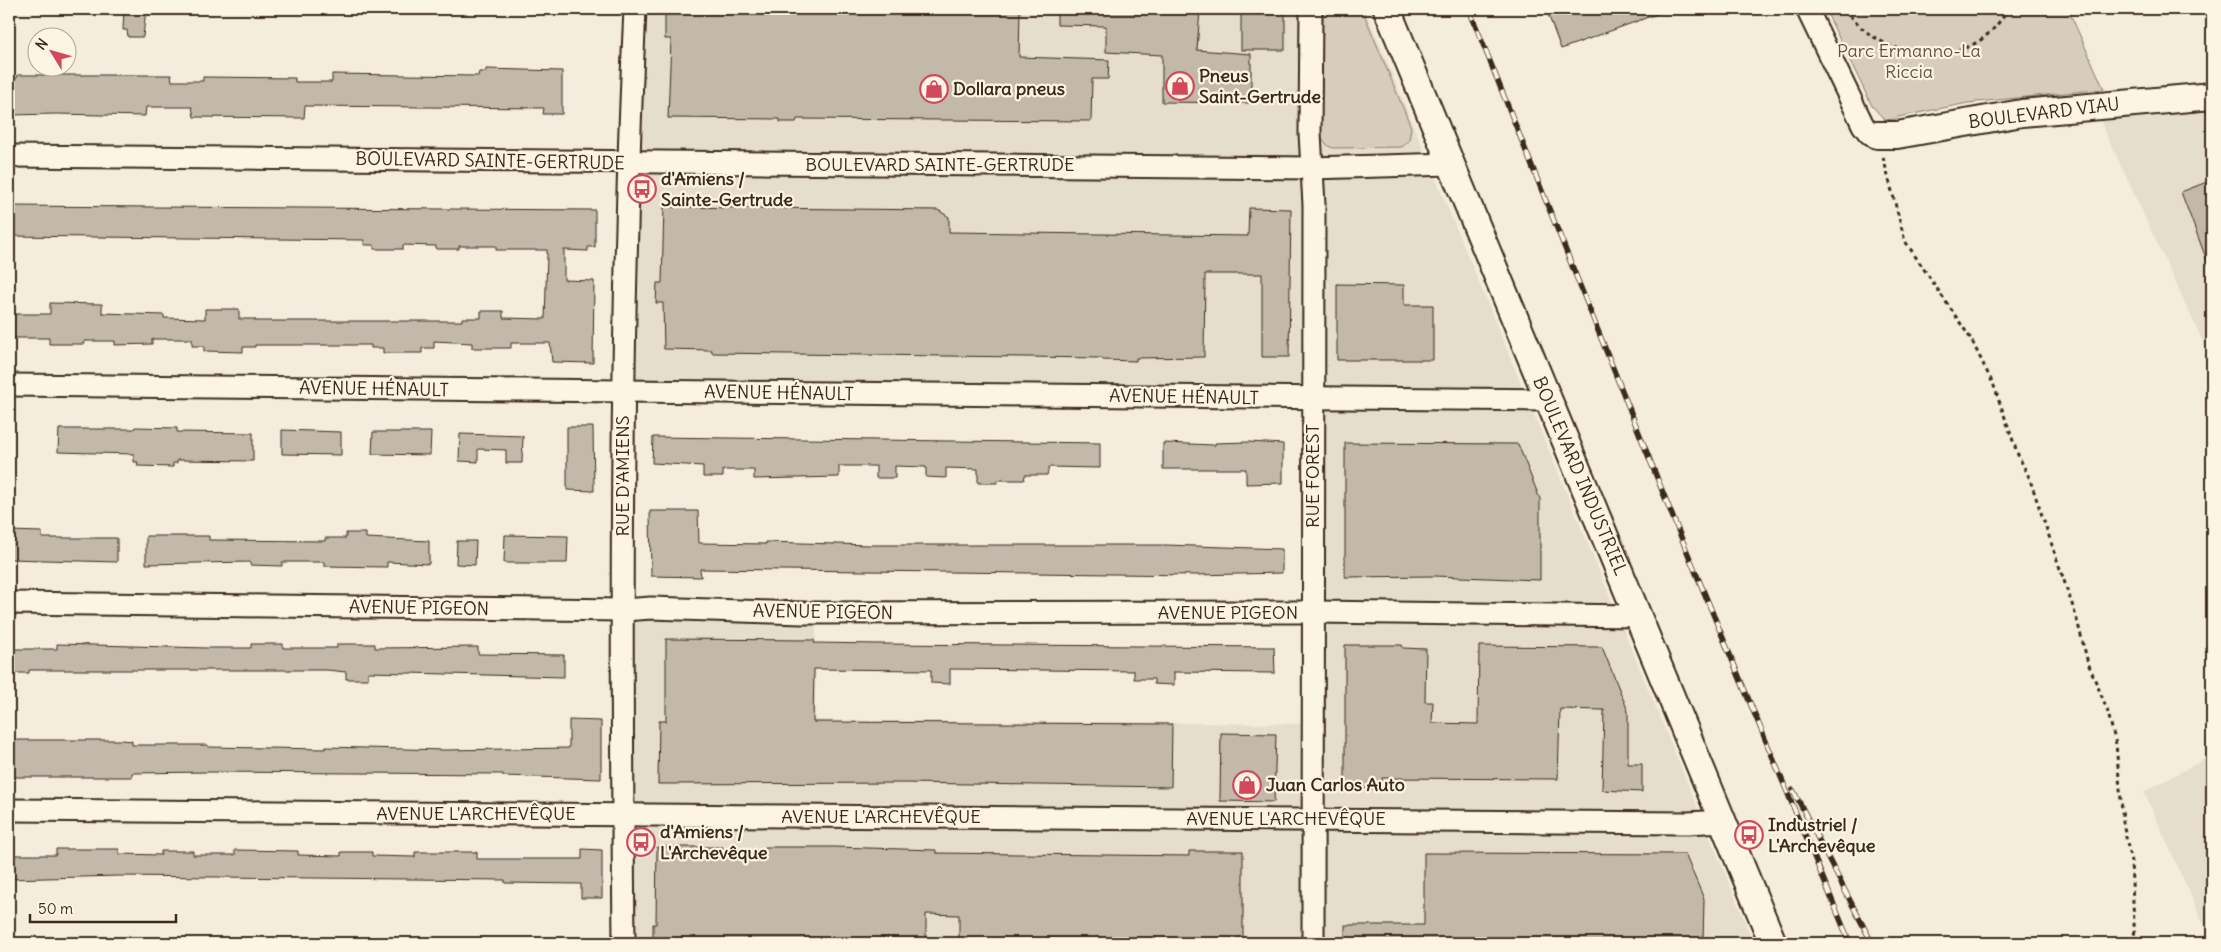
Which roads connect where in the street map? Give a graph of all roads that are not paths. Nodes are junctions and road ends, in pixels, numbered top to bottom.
1 (635, 9) edge
2 (1311, 9) edge
3 (1387, 9) edge
4 (1807, 9) edge
5 (2212, 96) edge
6 (1877, 135) joint
7 (9, 156) edge
8 (628, 162) junction
9 (1452, 164) junction
10 (1312, 168) junction
11 (9, 385) edge
12 (623, 391) junction
13 (1313, 398) junction
14 (1548, 400) junction
15 (9, 604) edge
16 (624, 610) junction
17 (1314, 612) junction
18 (1638, 616) junction
19 (9, 810) edge
20 (623, 816) junction
21 (1312, 819) junction
22 (1723, 821) junction
23 (624, 943) edge
24 (1313, 943) edge
25 (1773, 943) edge

1 - 8 street, RUE D'AMIENS
2 - 10 street, RUE FOREST
3 - 9 street, BOULEVARD INDUSTRIEL
4 - 6 street
5 - 6 street, BOULEVARD VIAU
7 - 8 street, BOULEVARD SAINTE-GERTRUDE
8 - 10 street, BOULEVARD SAINTE-GERTRUDE
8 - 12 street, RUE D'AMIENS
9 - 10 street, BOULEVARD SAINTE-GERTRUDE
9 - 14 street, BOULEVARD INDUSTRIEL
10 - 13 street, RUE FOREST
11 - 12 street, AVENUE HÉNAULT
12 - 13 street, AVENUE HÉNAULT
12 - 16 street, RUE D'AMIENS
13 - 14 street, AVENUE HÉNAULT
13 - 17 street, RUE FOREST
14 - 18 street, BOULEVARD INDUSTRIEL
15 - 16 street, AVENUE PIGEON
16 - 17 street, AVENUE PIGEON
16 - 20 street, RUE D'AMIENS
17 - 18 street, AVENUE PIGEON
17 - 21 street, RUE FOREST
18 - 22 street, BOULEVARD INDUSTRIEL
19 - 20 street, AVENUE L'ARCHEVÊQUE
20 - 21 street, AVENUE L'ARCHEVÊQUE
20 - 23 street, RUE D'AMIENS
21 - 22 street, AVENUE L'ARCHEVÊQUE
21 - 24 street, RUE FOREST
22 - 25 street, BOULEVARD INDUSTRIEL

